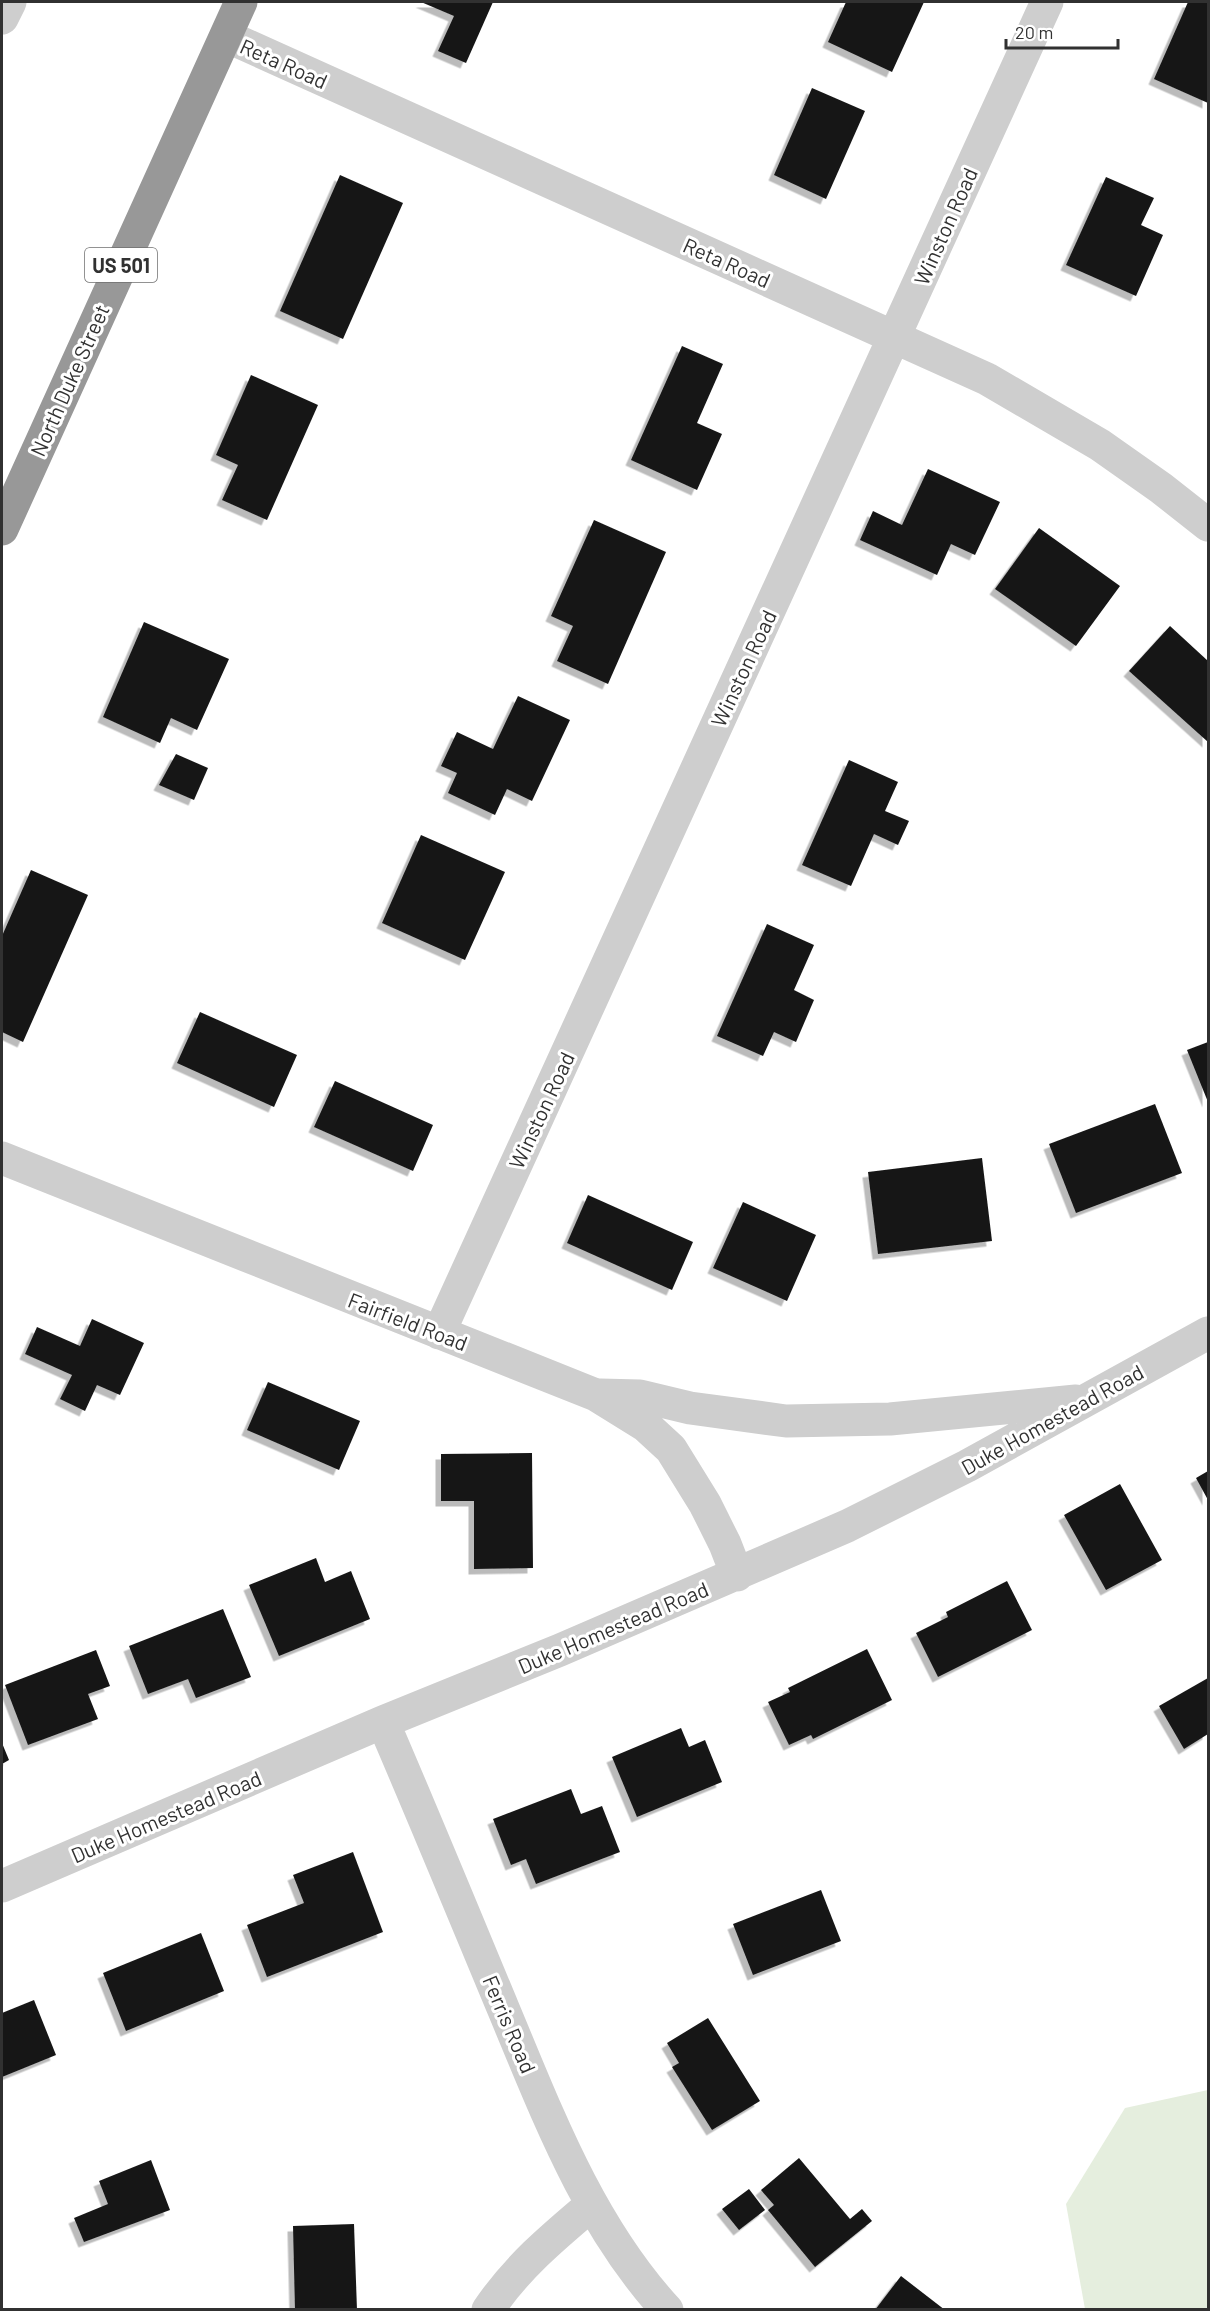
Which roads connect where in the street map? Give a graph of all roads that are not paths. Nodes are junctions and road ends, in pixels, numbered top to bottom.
1 (10, 2) edge
2 (241, 2) edge
3 (1047, 2) edge
4 (2, 18) edge
5 (226, 36) junction
6 (894, 337) junction
7 (1209, 525) edge
8 (2, 529) edge
9 (2, 1158) edge
10 (1209, 1333) edge
11 (439, 1334) junction
12 (596, 1395) junction
13 (1087, 1401) junction
14 (737, 1575) junction
15 (383, 1722) junction
16 (2, 1886) edge
17 (591, 2205) junction
18 (488, 2310) edge
19 (667, 2310) edge

1 - 4 street
2 - 5 highway, North Duke Street / US 501
3 - 6 street, Winston Road
5 - 6 street, Reta Road
5 - 8 highway, North Duke Street / US 501
6 - 7 street, Reta Road
6 - 11 street, Winston Road
9 - 11 street, Fairfield Road
10 - 13 street, Duke Homestead Road
11 - 12 street, Fairfield Road
12 - 13 street
12 - 14 street, Fairfield Road
13 - 14 street, Duke Homestead Road
14 - 15 street, Duke Homestead Road
15 - 16 street, Duke Homestead Road
15 - 17 street, Ferris Road
17 - 18 street
17 - 19 street, Ferris Road

